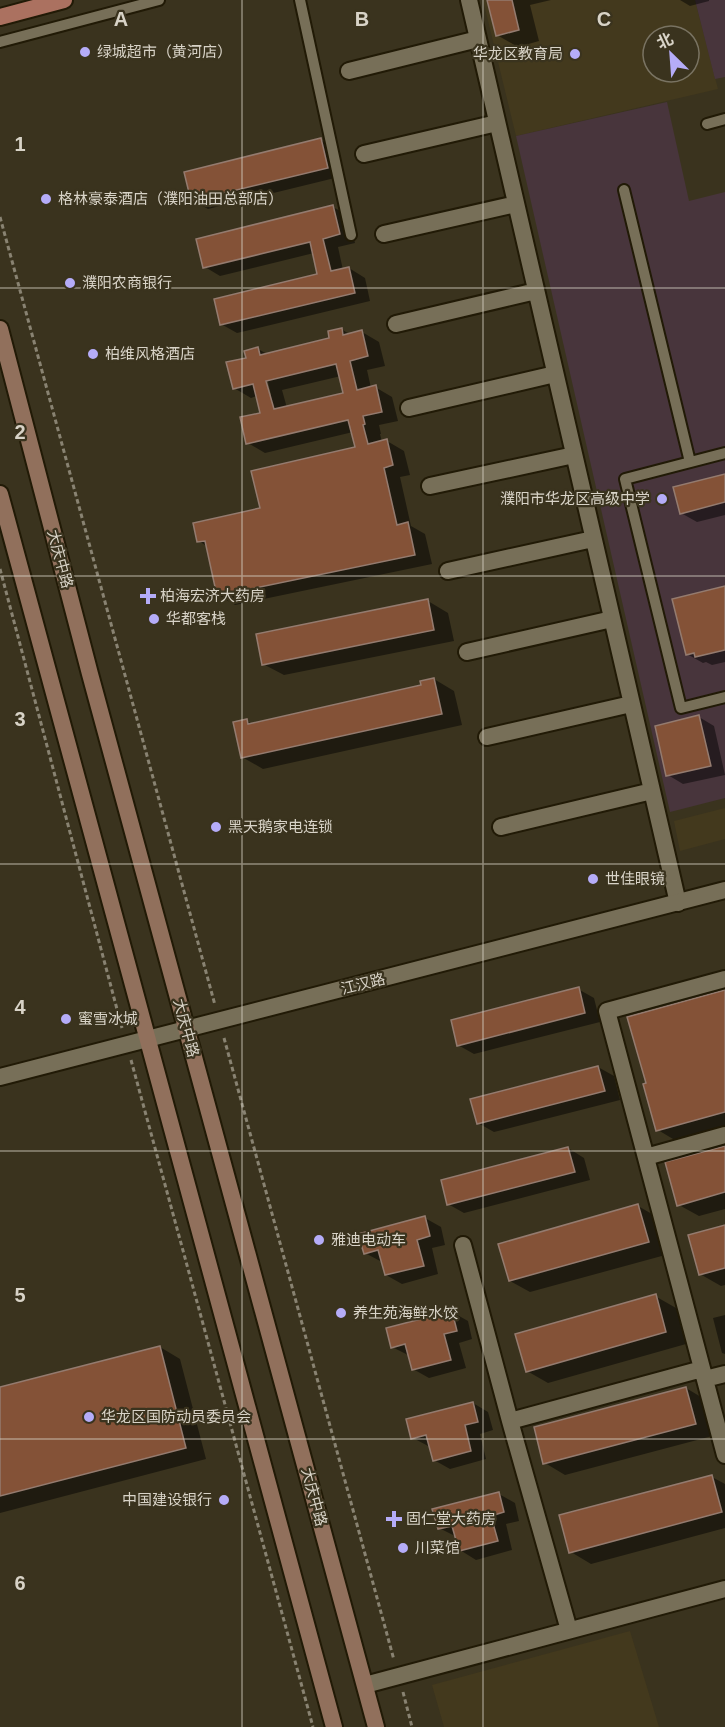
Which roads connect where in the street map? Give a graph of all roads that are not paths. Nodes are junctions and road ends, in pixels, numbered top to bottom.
1 (64, 0) edge
2 (159, 0) edge
3 (300, 0) edge
4 (469, 0) edge
5 (0, 17) edge
6 (478, 39) junction
7 (0, 42) edge
8 (349, 72) dead end
9 (725, 119) edge
10 (497, 123) junction
11 (707, 123) dead end
12 (364, 154) dead end
13 (624, 190) dead end
14 (516, 204) junction
15 (384, 234) dead end
16 (351, 235) dead end
17 (536, 291) junction
18 (396, 324) dead end
19 (0, 329) edge
20 (555, 374) junction
21 (409, 408) dead end
22 (725, 453) edge
23 (574, 455) junction
24 (690, 462) junction
25 (430, 486) dead end
26 (0, 496) edge
27 (593, 539) junction
28 (448, 571) dead end
29 (612, 619) junction
30 (467, 652) dead end
31 (725, 697) edge
32 (631, 704) junction
33 (487, 737) dead end
34 (652, 791) junction
35 (501, 827) dead end
36 (725, 890) edge
37 (678, 903) junction
38 (725, 979) edge
39 (186, 1029) junction
40 (147, 1039) junction
41 (0, 1077) edge
42 (725, 1135) edge
43 (646, 1157) junction
44 (463, 1245) dead end
45 (703, 1374) junction
46 (725, 1374) edge
47 (510, 1421) junction
48 (725, 1455) edge
49 (725, 1589) edge
50 (569, 1630) junction
51 (365, 1685) junction
52 (334, 1727) edge
53 (376, 1727) edge

1 - 5 main road
2 - 7 lane
3 - 16 lane
4 - 6 street
6 - 8 street
6 - 10 street
9 - 11 lane
10 - 12 street
10 - 14 street
13 - 24 lane
14 - 15 street
14 - 17 street
17 - 18 street
17 - 20 street
19 - 39 main road, 大庆中路
20 - 21 street
20 - 23 street
22 - 24 lane
23 - 25 street
23 - 27 street
24 - 31 lane
26 - 40 main road
27 - 28 street
27 - 29 street
29 - 30 street
29 - 32 street
32 - 33 street
32 - 34 street
34 - 35 street
34 - 37 street
36 - 37 street, 江汉路
37 - 39 street, 江汉路
38 - 43 street
39 - 40 street, 江汉路
39 - 51 main road, 大庆中路
40 - 41 street, 江汉路
40 - 52 main road
42 - 43 street
43 - 45 street
44 - 47 street
45 - 46 street
45 - 47 street
45 - 48 street
47 - 50 street
49 - 50 street
50 - 51 street
51 - 53 main road, 大庆中路

